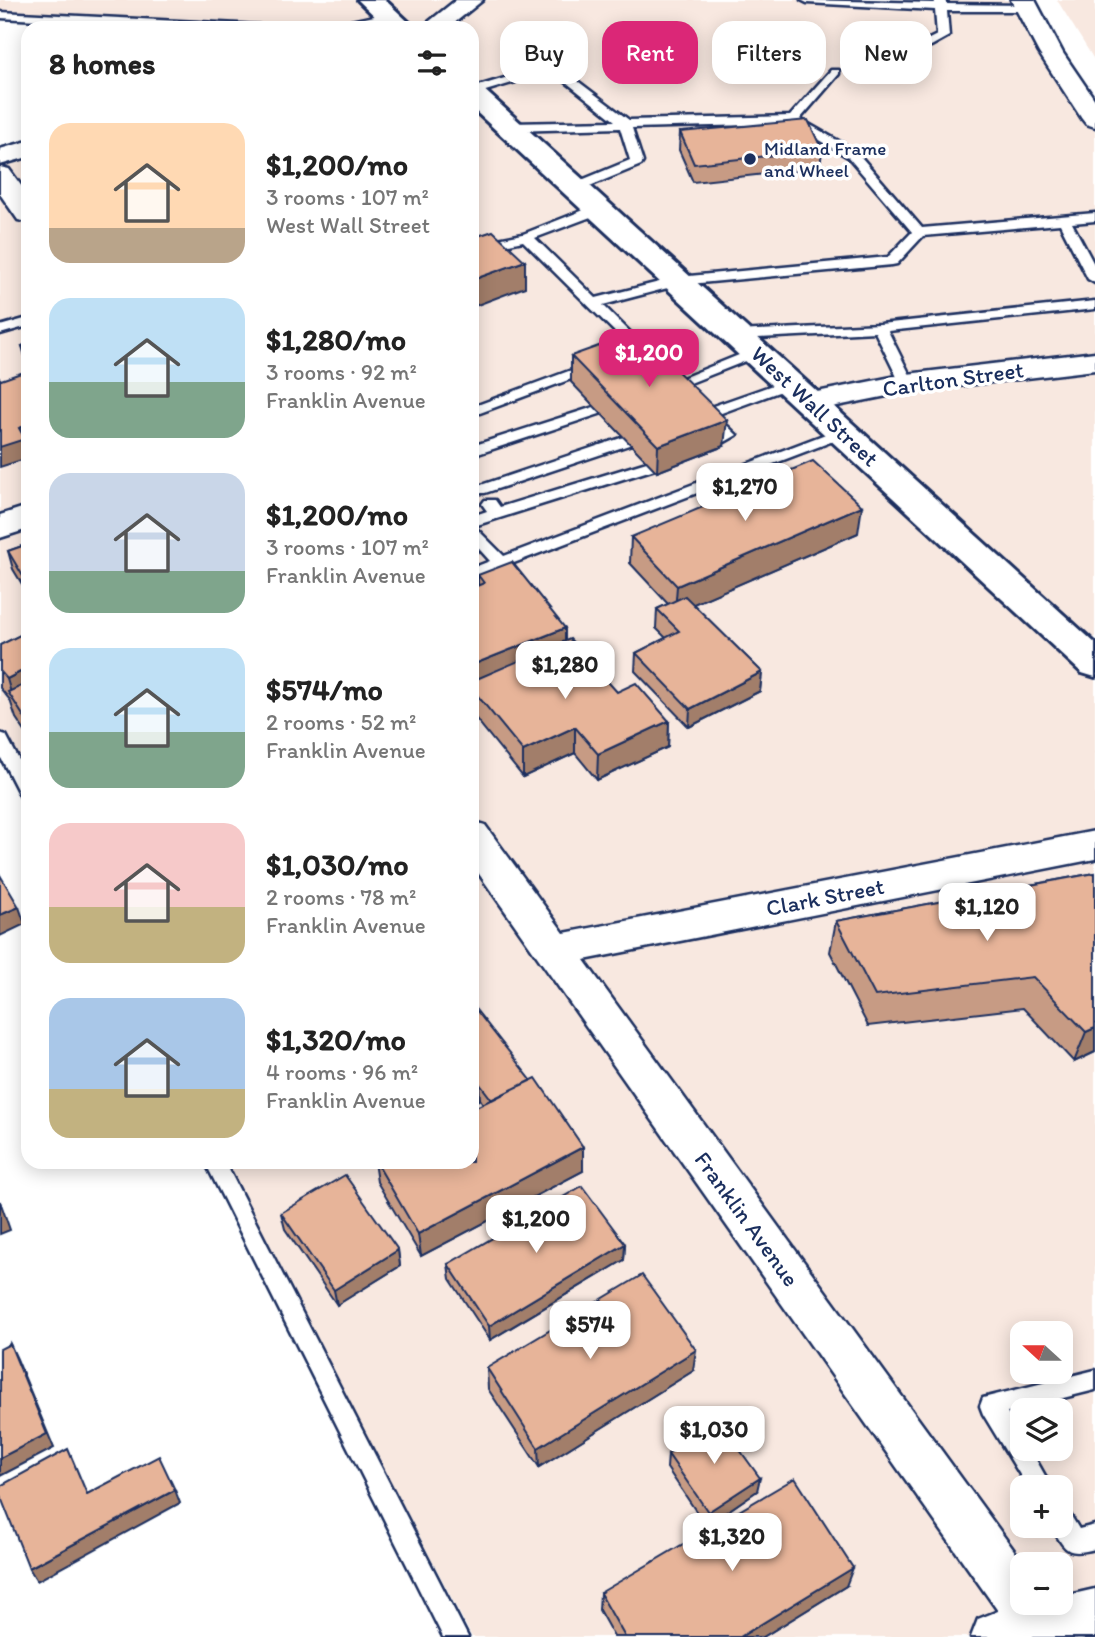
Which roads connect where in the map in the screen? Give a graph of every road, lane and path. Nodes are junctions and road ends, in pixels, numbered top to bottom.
1 (471, 0) edge
2 (807, 0) edge
3 (813, 0) edge
4 (940, 4) edge
5 (1026, 4) edge
6 (0, 15) edge
7 (387, 15) edge
8 (119, 21) edge
9 (358, 21) edge
10 (442, 21) edge
11 (932, 42) edge
12 (835, 72) dead end
13 (479, 90) edge
14 (479, 98) edge
15 (1095, 119) edge
16 (793, 120) junction
17 (625, 123) junction
18 (510, 127) junction
19 (21, 151) edge
20 (0, 157) edge
21 (0, 175) edge
22 (576, 187) junction
23 (21, 204) edge
24 (599, 209) junction
25 (1095, 217) edge
26 (1064, 220) junction
27 (919, 232) junction
28 (526, 237) junction
29 (479, 247) edge
30 (1095, 279) edge
31 (680, 281) junction
32 (593, 303) junction
33 (1095, 305) edge
34 (21, 324) edge
35 (880, 328) junction
36 (0, 330) edge
37 (747, 343) junction
38 (1095, 361) edge
39 (907, 383) junction
40 (654, 391) edge
41 (801, 392) junction
42 (688, 398) junction
43 (632, 399) edge
44 (479, 409) edge
45 (844, 432) junction
46 (718, 440) edge
47 (626, 441) edge
48 (479, 449) edge
49 (650, 466) edge
50 (479, 485) edge
51 (479, 490) edge
52 (496, 513) junction
53 (479, 519) edge
54 (21, 520) edge
55 (0, 527) edge
56 (479, 539) edge
57 (500, 563) junction
58 (479, 571) edge
59 (1095, 664) edge
60 (0, 739) edge
61 (21, 780) edge
62 (479, 845) edge
63 (1095, 845) edge
64 (555, 950) junction
65 (219, 1169) edge
66 (1095, 1380) edge
67 (1033, 1475) edge
68 (1095, 1537) edge
69 (1072, 1538) edge
70 (1095, 1614) edge
71 (1025, 1621) edge
72 (456, 1637) edge

1 - 10 street
2 - 3 lane
3 - 4 lane
4 - 5 lane
4 - 11 lane
5 - 15 street
6 - 8 lane
7 - 9 lane
12 - 16 lane
13 - 17 lane
14 - 18 main road, West Wall Street
16 - 17 lane
16 - 27 lane
17 - 18 lane
17 - 22 lane
18 - 22 main road, West Wall Street
19 - 20 street
21 - 23 street
22 - 24 main road, West Wall Street
24 - 28 lane
24 - 31 main road, West Wall Street
25 - 26 lane
26 - 27 lane
26 - 30 lane
27 - 31 lane
28 - 29 lane
28 - 32 lane
31 - 32 lane
31 - 37 main road, West Wall Street
32 - 44 lane
33 - 35 lane
34 - 36 lane
35 - 37 lane
35 - 39 lane
37 - 41 main road, West Wall Street
37 - 42 lane
38 - 39 street, Carlton Street
39 - 41 street, Carlton Street
40 - 42 lane
41 - 42 lane
41 - 45 main road, West Wall Street
42 - 46 lane
43 - 48 lane
45 - 57 lane
45 - 59 main road, West Wall Street
47 - 50 lane
49 - 52 lane
51 - 52 lane
52 - 53 lane
54 - 55 street
56 - 57 lane
57 - 58 lane
60 - 61 lane
62 - 64 street, Franklin Avenue
63 - 64 street, Clark Street
64 - 71 street, Franklin Avenue
65 - 72 lane
66 - 67 lane
68 - 69 lane
70 - 71 street

